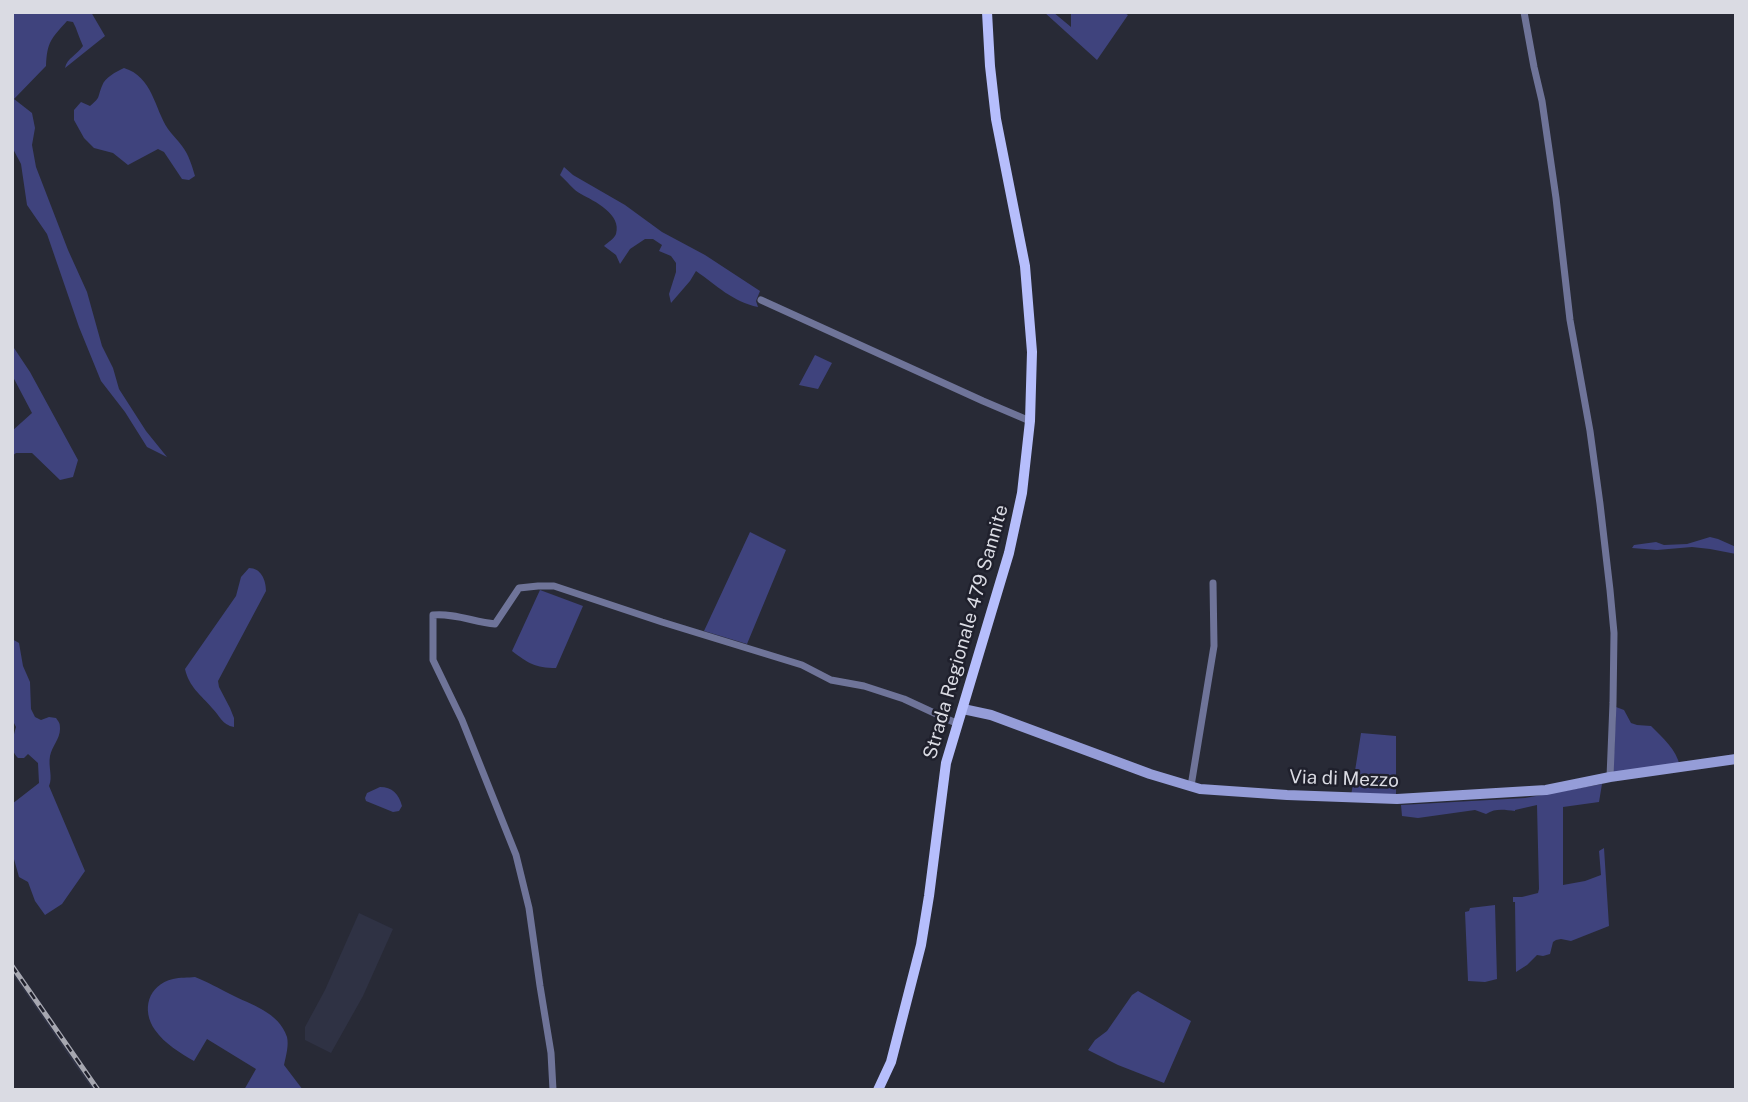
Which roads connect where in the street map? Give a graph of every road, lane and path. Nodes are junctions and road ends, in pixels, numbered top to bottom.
1 (987, 12) edge
2 (1524, 12) edge
3 (761, 300) dead end
4 (1030, 421) junction
5 (1213, 583) dead end
6 (963, 709) junction
7 (958, 724) junction
8 (1736, 759) edge
9 (1611, 777) junction
10 (1191, 786) junction
11 (554, 1090) edge
12 (878, 1090) edge

1 - 4 main road, Strada Regionale 479 Sannite
2 - 9 street
3 - 4 street
4 - 6 main road, Strada Regionale 479 Sannite
5 - 10 street
6 - 7 main road, Strada Regionale 479 Sannite
6 - 10 main road, Via di Mezzo
7 - 11 street
7 - 12 main road, Strada Regionale 479 Sannite
8 - 9 main road, Via di Mezzo
9 - 10 main road, Via di Mezzo

